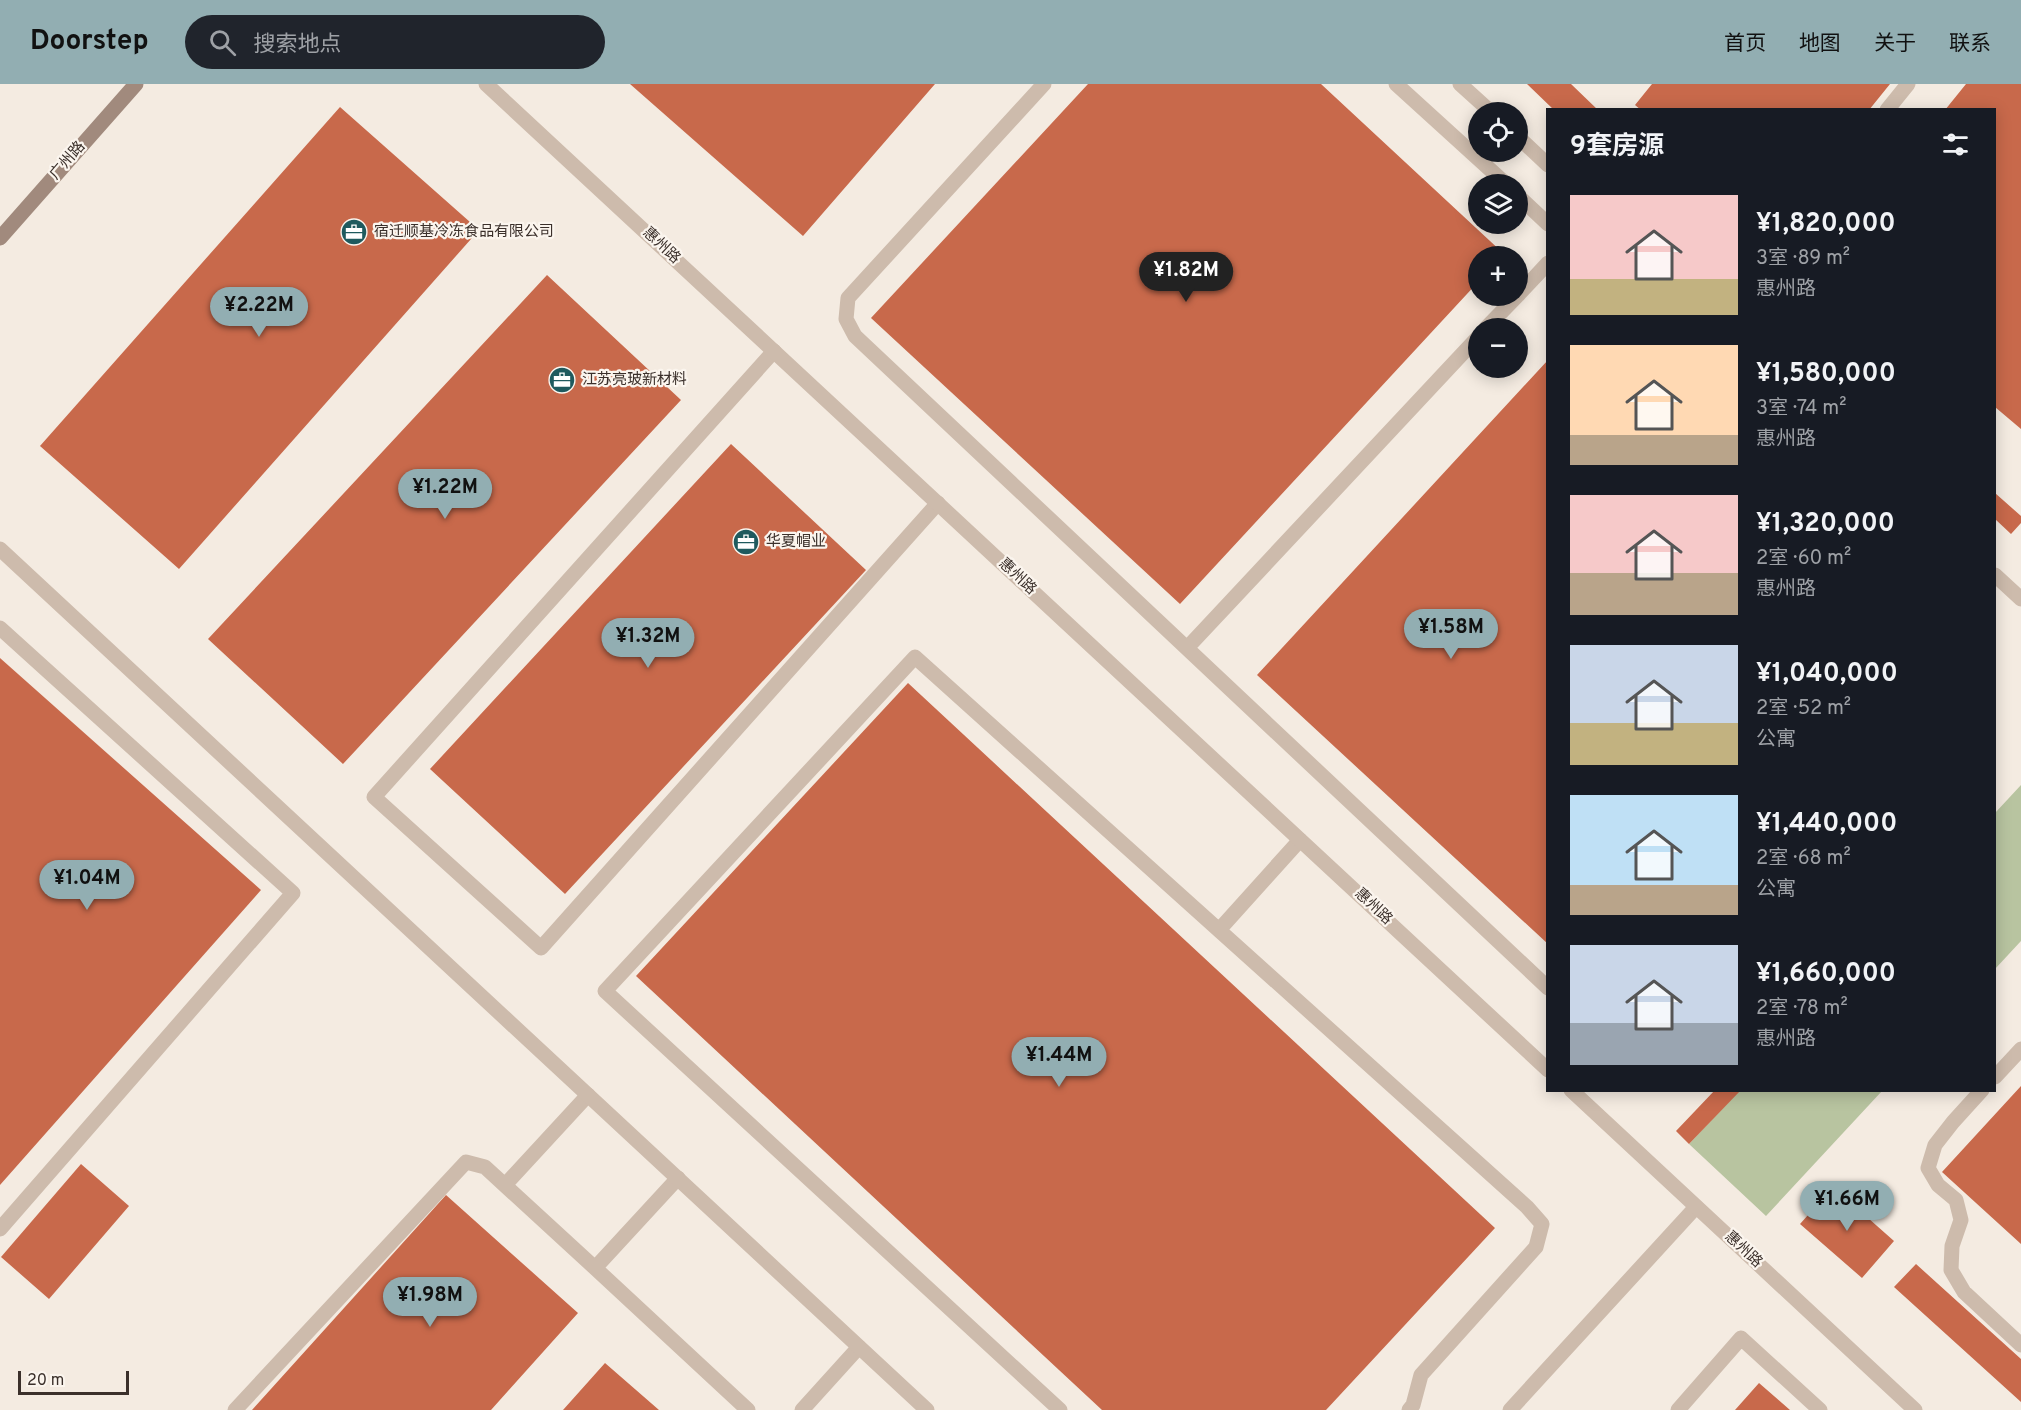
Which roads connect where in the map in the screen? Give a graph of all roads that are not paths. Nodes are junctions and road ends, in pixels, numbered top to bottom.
1 (136, 84) edge
2 (486, 84) edge
3 (1044, 84) edge
4 (1396, 84) edge
5 (1460, 84) edge
6 (1908, 84) edge
7 (1480, 102) edge
8 (1889, 108) edge
9 (1528, 146) edge
10 (1546, 163) edge
11 (1495, 174) edge
12 (1528, 205) edge
13 (1546, 222) edge
14 (0, 238) edge
15 (1546, 265) edge
16 (1528, 284) edge
17 (1507, 306) edge
18 (1496, 318) edge
19 (1468, 348) edge
20 (774, 351) junction
21 (938, 503) junction
22 (0, 549) edge
23 (1996, 576) edge
24 (2021, 599) edge
25 (0, 628) edge
26 (1187, 648) junction
27 (1300, 840) junction
28 (1219, 930) junction
29 (1546, 986) edge
30 (2021, 1049) edge
31 (1546, 1068) edge
32 (1996, 1076) edge
33 (1572, 1092) edge
34 (1980, 1092) edge
35 (588, 1095) junction
36 (678, 1178) junction
37 (505, 1185) junction
38 (1696, 1207) junction
39 (0, 1228) edge
40 (595, 1268) junction
41 (2021, 1345) edge
42 (859, 1347) junction
43 (1414, 1408) edge
44 (235, 1410) edge
45 (748, 1410) edge
46 (802, 1410) edge
47 (927, 1410) edge
48 (1060, 1410) edge
49 (1510, 1410) edge
50 (1678, 1410) edge
51 (1820, 1410) edge
52 (1915, 1410) edge

1 - 14 main road, 广州路
2 - 20 street, 惠州路
3 - 26 street
4 - 11 street
5 - 7 street
6 - 8 street
9 - 10 street
12 - 13 street
15 - 16 street
17 - 18 street
19 - 26 street
20 - 21 street, 惠州路
20 - 21 street
21 - 27 street, 惠州路
22 - 35 street
23 - 24 street
25 - 39 street
26 - 29 street
27 - 28 street
27 - 31 street, 惠州路
28 - 43 street
28 - 48 street
30 - 32 street
33 - 38 street, 惠州路
34 - 41 street
35 - 36 street
35 - 37 street
36 - 40 street
36 - 42 street
37 - 40 street
37 - 44 street
38 - 49 street
38 - 52 street, 惠州路
40 - 45 street
42 - 46 street
42 - 47 street
50 - 51 street

